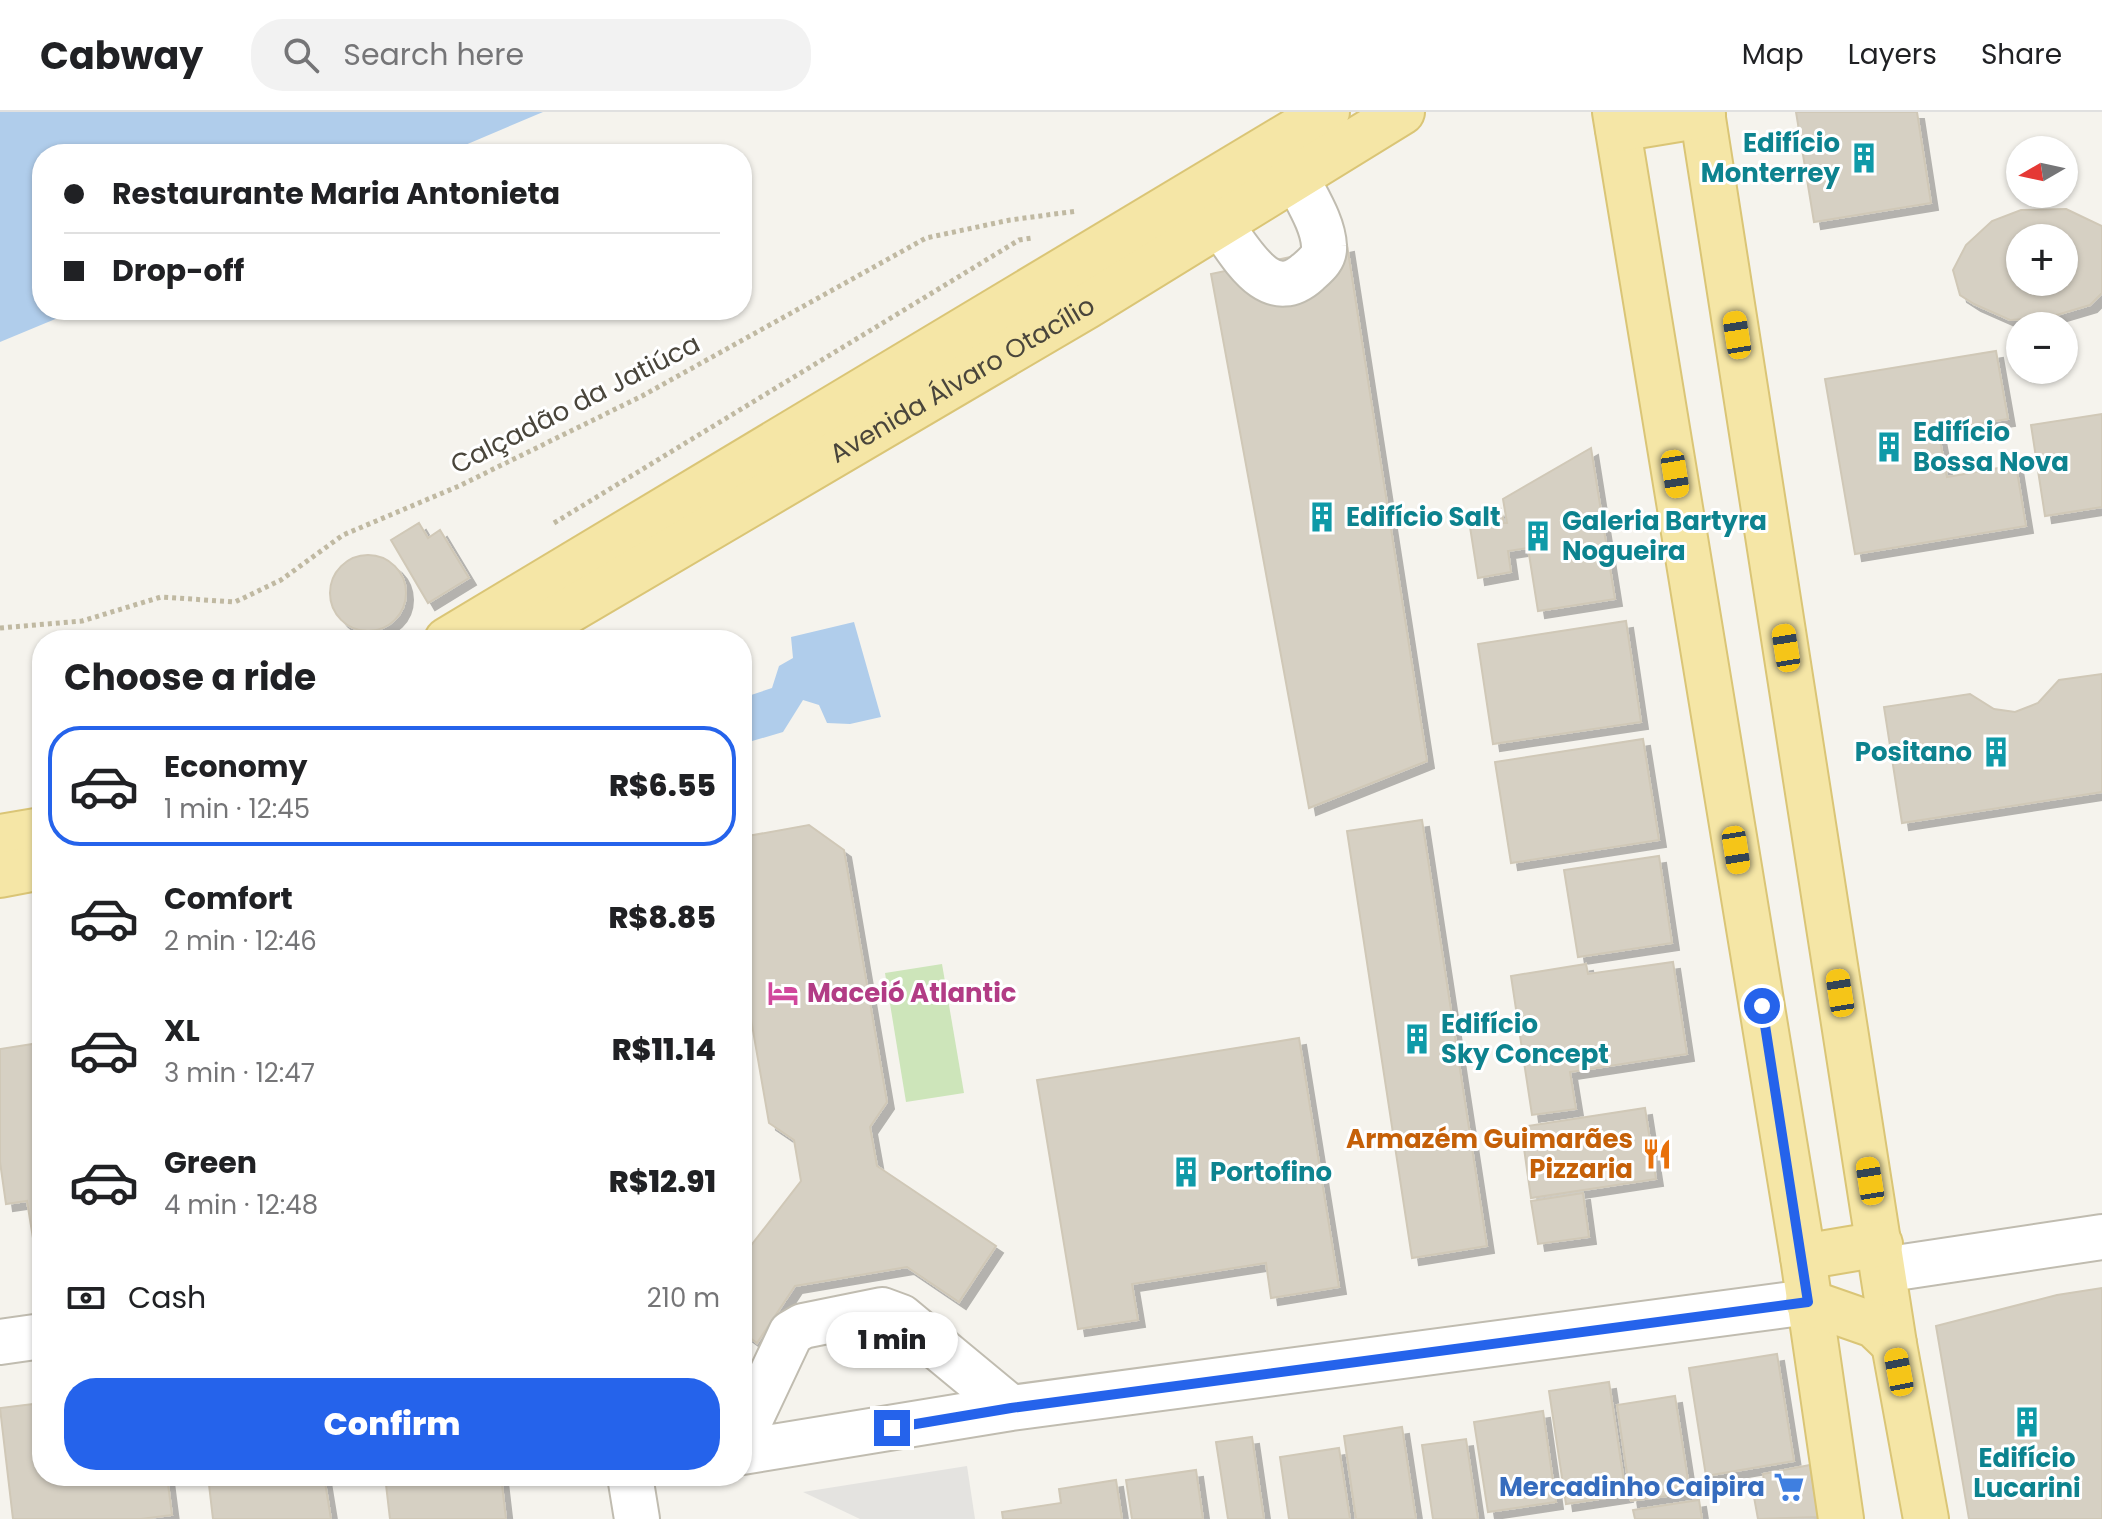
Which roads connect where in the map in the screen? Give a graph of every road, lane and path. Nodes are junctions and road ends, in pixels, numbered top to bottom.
1 (1327, 112) edge
2 (1402, 112) edge
3 (1702, 114) edge
4 (1617, 121) edge
5 (1296, 177) junction
6 (1081, 211) dead end
7 (1220, 224) junction
8 (0, 628) edge
9 (464, 630) edge
10 (536, 630) edge
11 (32, 832) edge
12 (0, 837) edge
13 (32, 869) edge
14 (0, 875) edge
15 (2102, 1237) edge
16 (1803, 1257) junction
17 (1881, 1257) junction
18 (1808, 1302) junction
19 (32, 1337) edge
20 (0, 1342) edge
21 (1894, 1344) junction
22 (1011, 1408) junction
23 (752, 1416) edge
24 (752, 1450) edge
25 (632, 1486) edge
26 (637, 1519) edge
27 (1841, 1519) edge
28 (1926, 1519) edge

1 - 9 main road, Avenida Álvaro Otacílio
2 - 5 main road, Avenida Álvaro Otacílio
3 - 4 main road
3 - 17 main road
4 - 16 main road
5 - 7 main road, Avenida Álvaro Otacílio
5 - 7 street
6 - 8 path, Calçadão da Jatiúca
7 - 10 main road, Avenida Álvaro Otacílio
11 - 12 main road
13 - 14 main road
15 - 17 street
16 - 17 main road
16 - 18 main road
17 - 21 main road
18 - 21 main road
18 - 22 street
18 - 27 main road
19 - 20 street
21 - 28 main road
22 - 23 street
22 - 24 street
25 - 26 street

